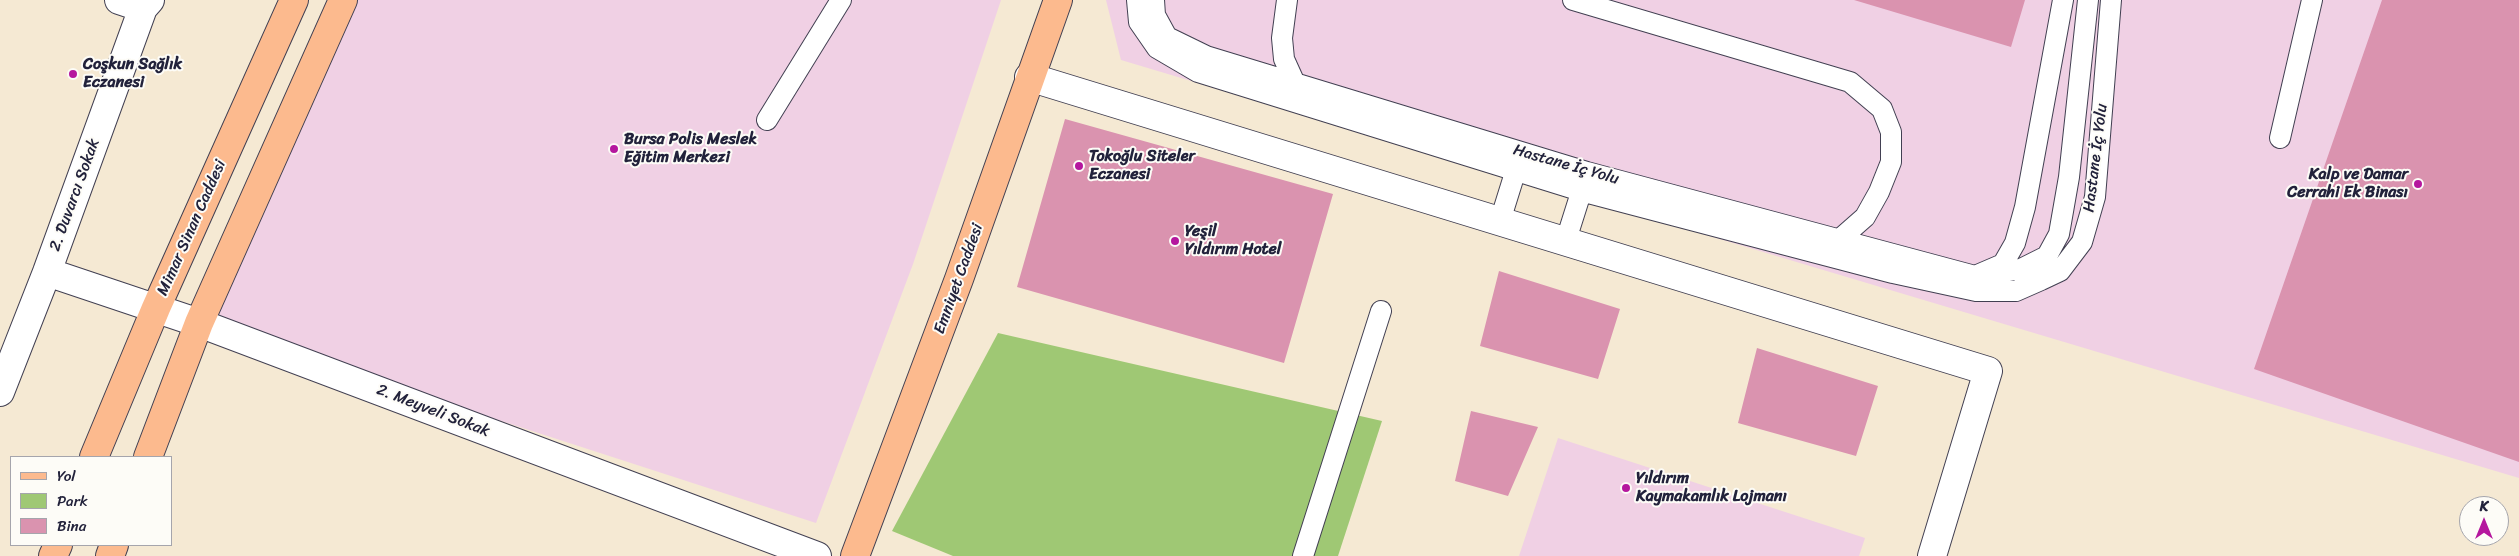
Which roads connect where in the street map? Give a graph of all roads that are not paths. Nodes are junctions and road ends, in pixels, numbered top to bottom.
1 (294, 0) edge
2 (343, 0) edge
3 (841, 0) edge
4 (1058, 0) edge
5 (1137, 0) edge
6 (1154, 0) edge
7 (1287, 0) edge
8 (1573, 0) edge
9 (2062, 0) edge
10 (2088, 0) edge
11 (2111, 0) edge
12 (2312, 0) edge
13 (138, 3) edge
14 (1029, 77) junction
15 (1293, 83) junction
16 (1309, 107) junction
17 (767, 120) dead end
18 (2280, 138) dead end
19 (1521, 153) junction
20 (1516, 172) junction
21 (1584, 182) junction
22 (1500, 221) junction
23 (1840, 239) junction
24 (1566, 240) junction
25 (1823, 254) junction
26 (47, 272) junction
27 (1975, 276) junction
28 (156, 308) junction
29 (1381, 311) dead end
30 (199, 323) junction
31 (0, 392) edge
32 (94, 456) edge
33 (148, 456) edge
34 (817, 556) edge
35 (855, 556) edge
36 (1303, 556) edge
37 (1932, 556) edge

1 - 28 main road, Mimar Sinan Caddesi
2 - 30 main road
3 - 17 lane
4 - 14 main road, Emniyet Caddesi
5 - 16 lane, Hastane İç Yolu
6 - 15 lane, Hastane İç Yolu
7 - 15 lane
8 - 23 lane
9 - 27 lane
10 - 27 lane
11 - 25 lane, Hastane İç Yolu
12 - 18 lane
13 - 26 street, 2. Duvarcı Sokak
14 - 22 street
14 - 35 main road, Emniyet Caddesi
15 - 16 lane
15 - 19 lane, Hastane İç Yolu
16 - 20 lane, Hastane İç Yolu
19 - 20 lane
19 - 21 lane, Hastane İç Yolu
20 - 21 lane, Hastane İç Yolu
20 - 22 lane
21 - 23 lane, Hastane İç Yolu
21 - 24 lane
21 - 25 lane, Hastane İç Yolu
22 - 24 street
23 - 25 lane
23 - 27 lane, Hastane İç Yolu
24 - 37 street
26 - 28 street, 2. Meyveli Sokak
26 - 31 street, 2. Duvarcı Sokak
28 - 30 street, 2. Meyveli Sokak
28 - 32 main road, Mimar Sinan Caddesi
29 - 36 lane
30 - 33 main road
30 - 34 street, 2. Meyveli Sokak

